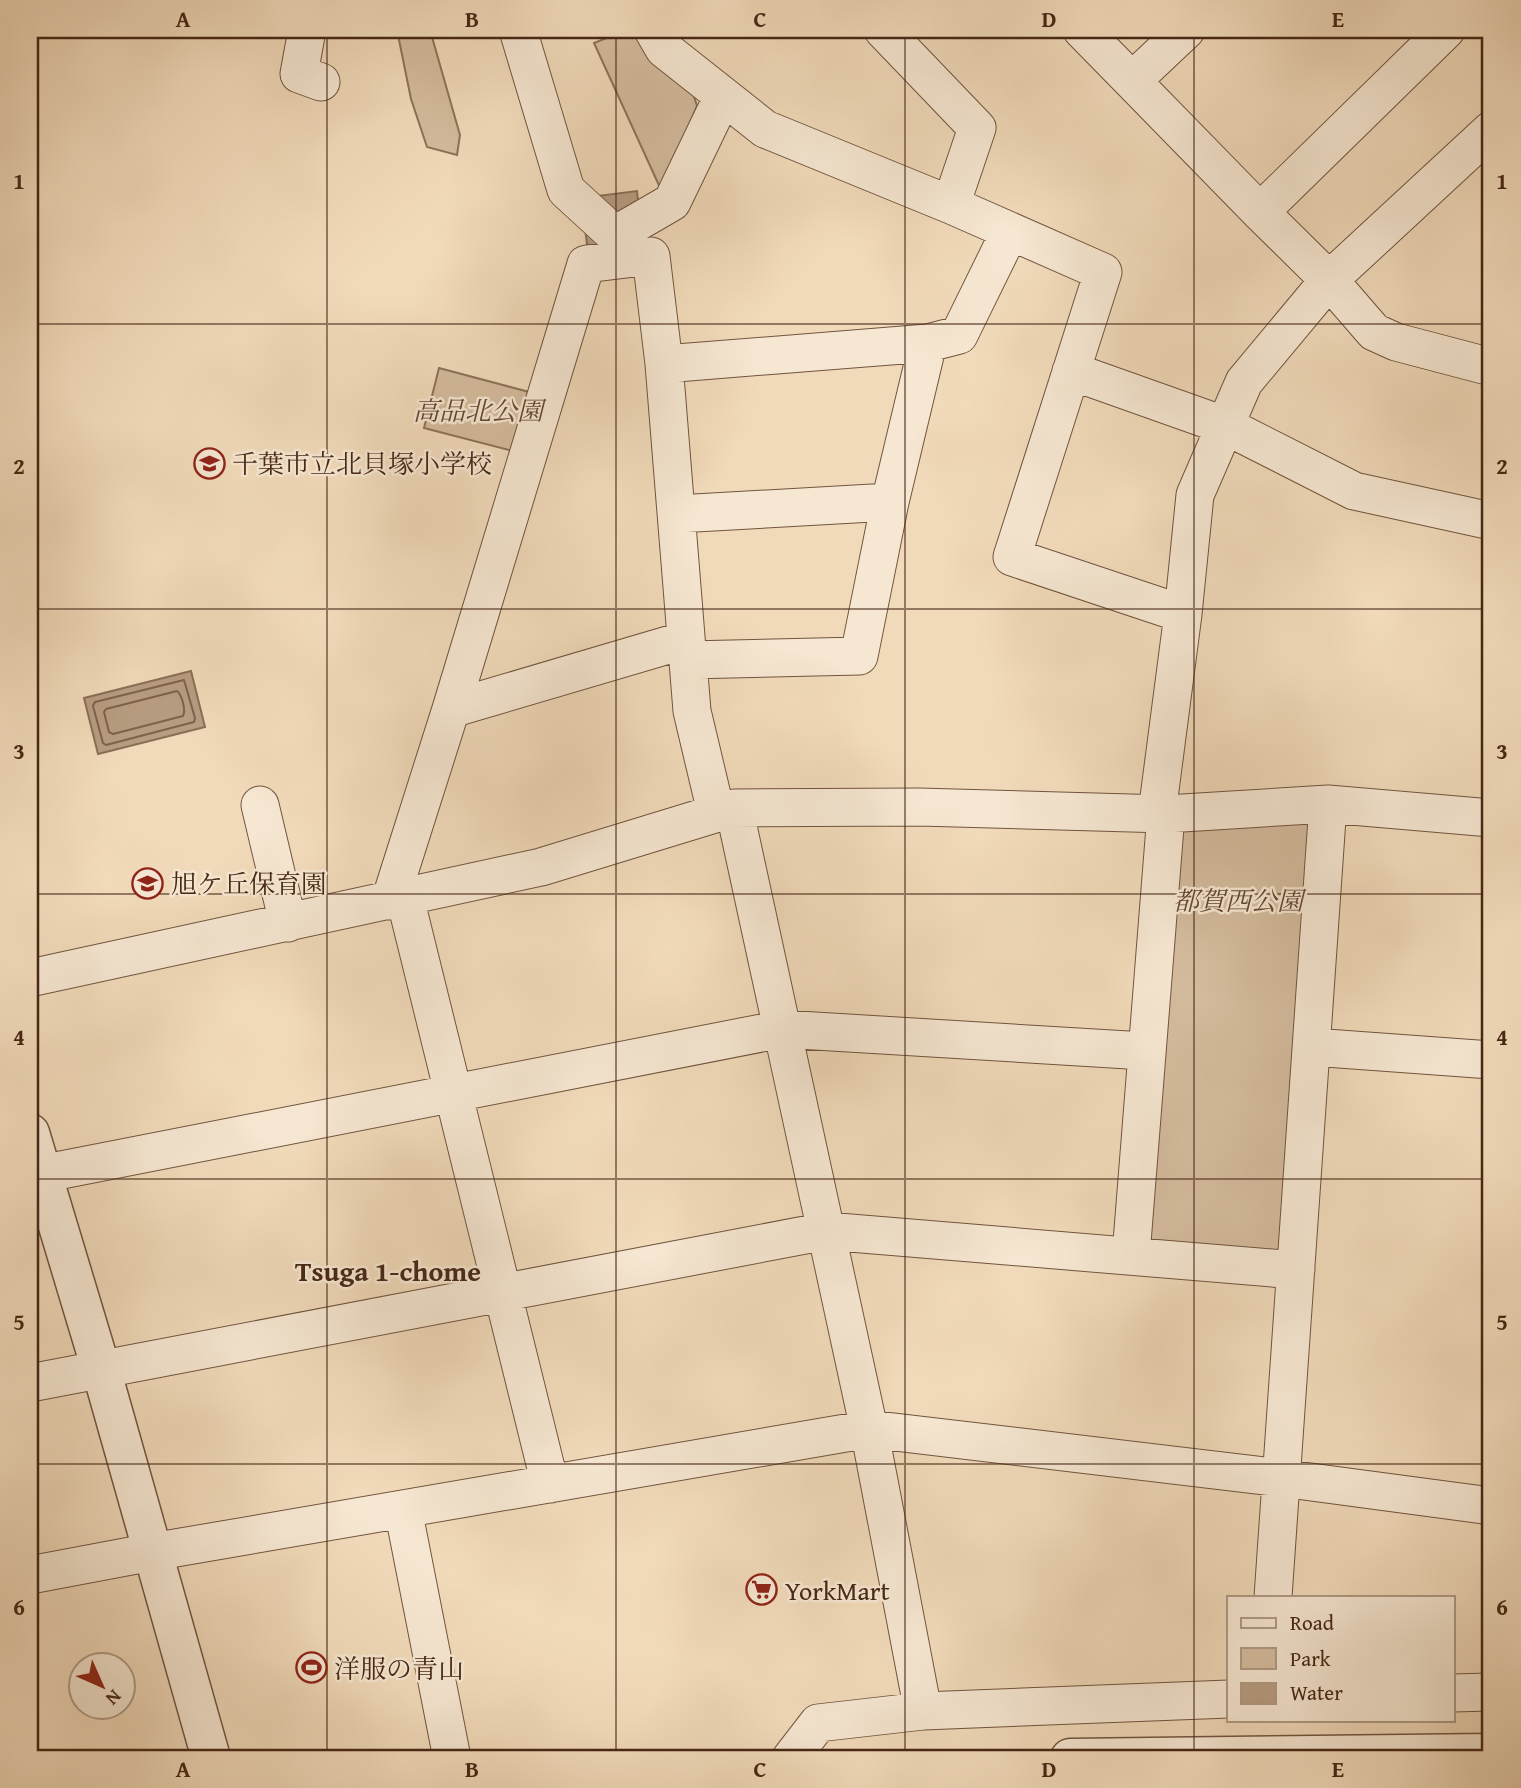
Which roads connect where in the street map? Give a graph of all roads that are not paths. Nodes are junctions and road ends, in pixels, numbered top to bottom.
1 (307, 30) edge
2 (518, 30) edge
3 (653, 30) edge
4 (883, 30) edge
5 (1082, 30) edge
6 (1186, 30) edge
7 (1446, 30) edge
8 (297, 76) dead end
9 (1132, 81) junction
10 (723, 96) junction
11 (1491, 130) edge
12 (951, 205) junction
13 (1260, 212) junction
14 (1010, 231) junction
15 (1329, 280) junction
16 (928, 343) junction
17 (664, 365) junction
18 (1491, 367) edge
19 (1071, 371) junction
20 (1226, 426) junction
21 (890, 502) junction
22 (677, 514) junction
23 (1491, 521) edge
24 (1183, 614) junction
25 (686, 650) junction
26 (451, 709) junction
27 (1328, 804) junction
28 (260, 805) dead end
29 (725, 810) junction
30 (1161, 813) junction
31 (1491, 818) edge
32 (397, 899) junction
33 (288, 923) junction
34 (30, 978) edge
35 (782, 1029) junction
36 (1312, 1047) junction
37 (1145, 1051) junction
38 (1491, 1059) edge
39 (454, 1094) junction
40 (30, 1133) edge
41 (41, 1174) junction
42 (826, 1231) junction
43 (1131, 1255) junction
44 (1296, 1270) junction
45 (502, 1293) junction
46 (100, 1369) junction
47 (30, 1383) edge
48 (869, 1429) junction
49 (1281, 1478) junction
50 (550, 1484) junction
51 (1491, 1506) edge
52 (403, 1509) junction
53 (152, 1552) junction
54 (30, 1575) edge
55 (1273, 1596) edge
56 (1491, 1692) edge
57 (1454, 1693) edge
58 (1227, 1699) edge
59 (923, 1710) junction
60 (1491, 1753) edge
61 (211, 1758) edge
62 (452, 1758) edge
63 (791, 1758) edge
64 (1070, 1758) edge

1 - 8 street
2 - 10 street
3 - 10 street
4 - 12 street
5 - 9 street
6 - 9 street
7 - 13 street
9 - 13 street
10 - 12 street
11 - 15 street
12 - 14 street
13 - 15 street
14 - 16 street
14 - 19 street
15 - 18 street
15 - 20 street
16 - 17 street
16 - 21 street
17 - 22 street
17 - 26 street
19 - 20 street
19 - 24 street
20 - 23 street
20 - 24 street
21 - 22 street
21 - 25 street
22 - 25 street
24 - 30 street
25 - 26 street
25 - 29 street
26 - 32 street
27 - 30 street
27 - 31 street
27 - 36 street
28 - 33 street
29 - 30 street
29 - 32 street
29 - 35 street
30 - 37 street
32 - 33 street
32 - 39 street
33 - 34 street
35 - 37 street
35 - 39 street
35 - 42 street
36 - 38 street
36 - 44 street
37 - 43 street
39 - 41 street
39 - 45 street
40 - 41 street
41 - 46 street
42 - 43 street
42 - 45 street
42 - 48 street
43 - 44 street
44 - 49 street
45 - 46 street
45 - 50 street
46 - 47 street
46 - 53 street
48 - 49 street
48 - 50 street
48 - 59 street
49 - 51 street
49 - 55 street
50 - 52 street
52 - 53 street
52 - 62 street
53 - 54 street
53 - 61 street
56 - 57 street
58 - 59 street
59 - 63 street
60 - 64 street

